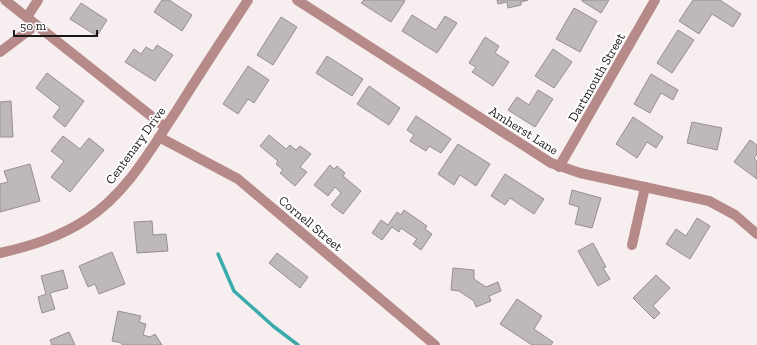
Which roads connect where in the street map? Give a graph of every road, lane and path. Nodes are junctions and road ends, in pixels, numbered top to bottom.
1 (5, 0) edge
2 (38, 0) edge
3 (248, 0) edge
4 (297, 0) edge
5 (655, 0) edge
6 (27, 17) junction
7 (36, 24) junction
8 (0, 52) edge
9 (166, 127) junction
10 (159, 137) junction
11 (559, 167) junction
12 (645, 187) junction
13 (757, 234) edge
14 (632, 245) dead end
15 (0, 253) edge
16 (435, 345) edge

1 - 6 street
2 - 6 street
3 - 9 street, Centenary Drive
4 - 11 street, Amherst Lane
5 - 11 street, Dartmouth Street
6 - 7 street
7 - 8 street
7 - 9 street
9 - 10 street, Centenary Drive
10 - 15 street, Centenary Drive
10 - 16 street, Cornell Street
11 - 12 street, Amherst Lane
12 - 13 street, Amherst Lane
12 - 14 street

